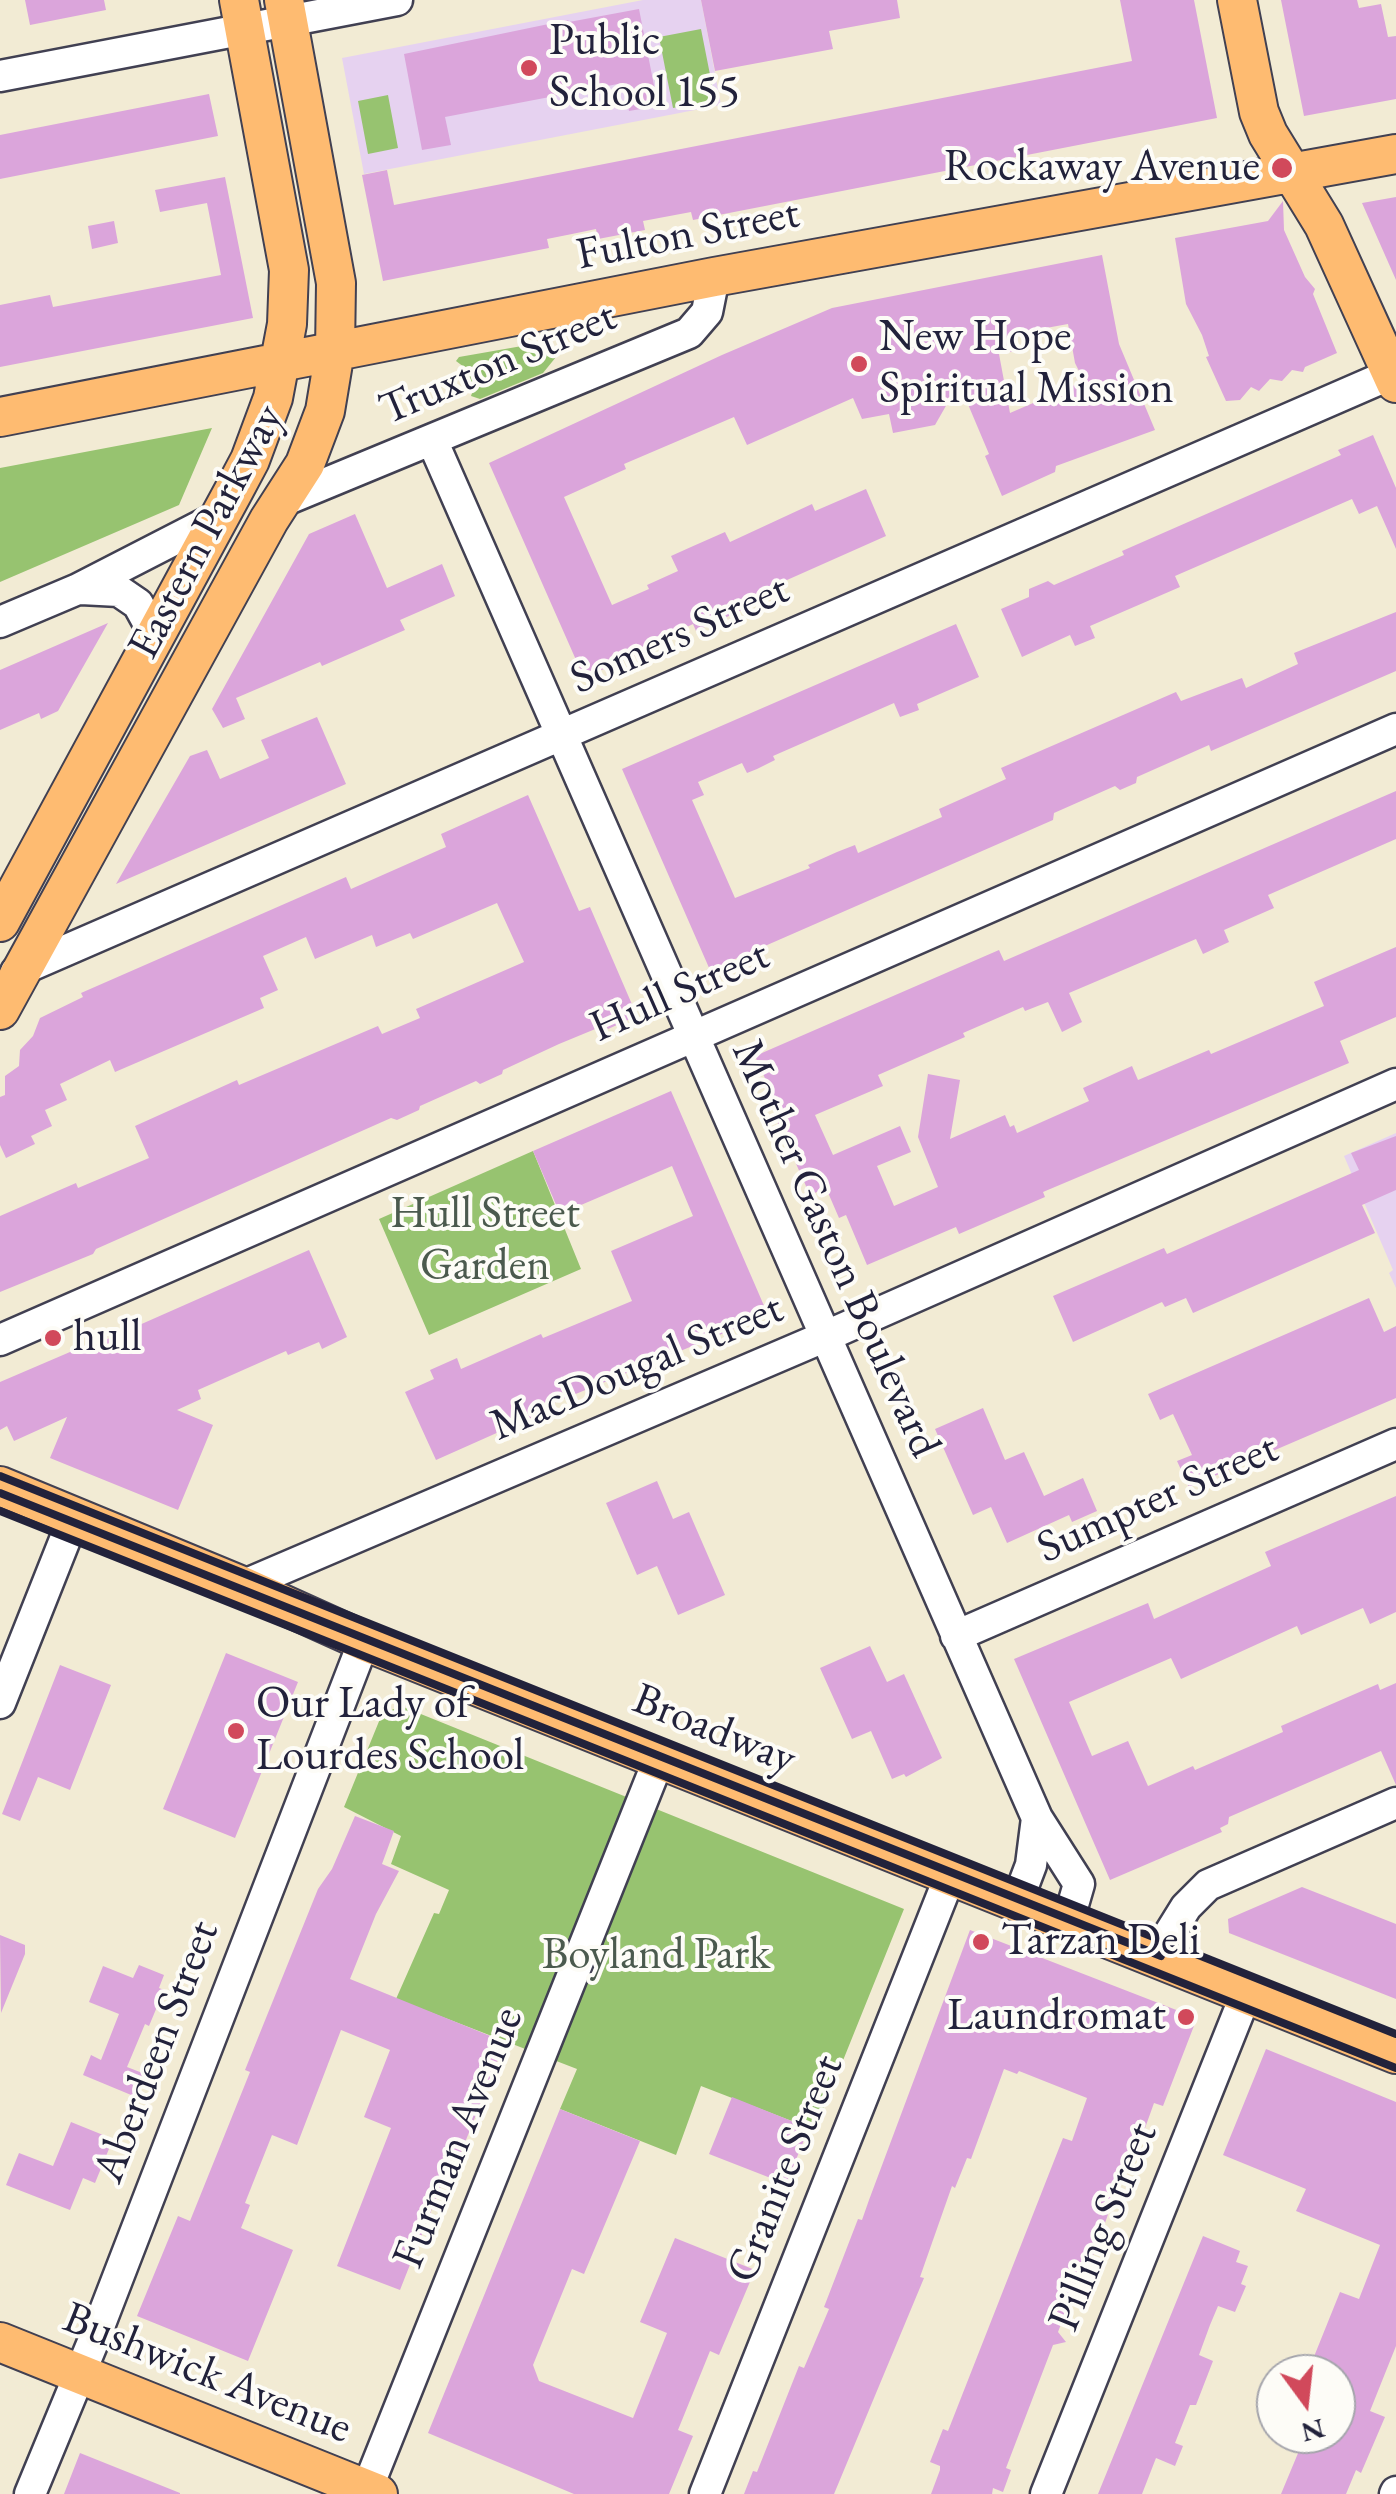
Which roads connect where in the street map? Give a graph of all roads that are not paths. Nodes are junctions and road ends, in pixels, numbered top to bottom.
1 (397, 0) edge
2 (1237, 0) edge
3 (286, 10) edge
4 (242, 15) edge
5 (0, 76) edge
6 (1396, 154) edge
7 (1291, 175) junction
8 (714, 277) junction
9 (335, 351) junction
10 (279, 364) junction
11 (1395, 376) edge
12 (0, 417) edge
13 (432, 440) junction
14 (283, 501) junction
15 (220, 516) junction
16 (78, 588) junction
17 (0, 622) edge
18 (155, 635) junction
19 (1396, 729) edge
20 (562, 736) junction
21 (0, 922) edge
22 (13, 974) edge
23 (0, 1010) edge
24 (692, 1036) junction
25 (1396, 1084) edge
26 (824, 1337) junction
27 (0, 1340) edge
28 (1396, 1444) edge
29 (0, 1486) edge
30 (74, 1516) junction
31 (242, 1586) junction
32 (956, 1636) junction
33 (364, 1641) junction
34 (0, 1703) edge
35 (659, 1759) junction
36 (1396, 1802) edge
37 (1037, 1818) junction
38 (950, 1876) junction
39 (1017, 1902) junction
40 (1068, 1922) junction
41 (1159, 1958) junction
42 (1246, 1994) junction
43 (1396, 2054) edge
44 (0, 2342) edge
45 (80, 2374) junction
46 (370, 2492) edge
47 (30, 2494) edge
48 (705, 2494) edge
49 (1046, 2494) edge

1 - 3 street
2 - 7 main road
3 - 4 street
3 - 9 main road, Eastern Parkway
4 - 5 street
4 - 10 main road, Eastern Parkway
6 - 7 main road, Fulton Street
7 - 8 main road, Fulton Street
7 - 11 main road
8 - 9 main road, Fulton Street
8 - 13 street, Truxton Street
9 - 10 main road, Fulton Street
9 - 14 main road, Eastern Parkway
10 - 12 main road, Fulton Street
10 - 15 main road, Eastern Parkway
11 - 20 street, Somers Street
13 - 14 street, Truxton Street
13 - 20 street, Mother Gaston Boulevard
14 - 22 main road, Eastern Parkway
15 - 16 street
15 - 18 main road, Eastern Parkway
16 - 17 street
16 - 18 street
18 - 21 main road, Eastern Parkway
19 - 24 street, Hull Street
20 - 22 street, Somers Street
20 - 24 street, Mother Gaston Boulevard
22 - 23 main road, Eastern Parkway
24 - 26 street, Mother Gaston Boulevard
24 - 27 street, Hull Street
25 - 26 street, MacDougal Street
26 - 31 street, MacDougal Street
26 - 32 street, Mother Gaston Boulevard
28 - 32 street, Sumpter Street
29 - 30 main road, Broadway
30 - 31 main road, Broadway
30 - 34 street
31 - 33 main road, Broadway
32 - 37 street, Mother Gaston Boulevard
33 - 35 main road, Broadway
33 - 45 street, Aberdeen Street
35 - 38 main road, Broadway
35 - 46 street, Furman Avenue
36 - 41 street
37 - 39 street
37 - 40 street, Mother Gaston Boulevard
38 - 39 main road, Broadway
38 - 48 street, Granite Street
39 - 40 main road, Broadway
40 - 41 main road, Broadway
41 - 42 main road, Broadway
42 - 43 main road, Broadway
42 - 49 street, Pilling Street
44 - 45 main road, Bushwick Avenue
45 - 46 main road, Bushwick Avenue
45 - 47 street, Aberdeen Street

